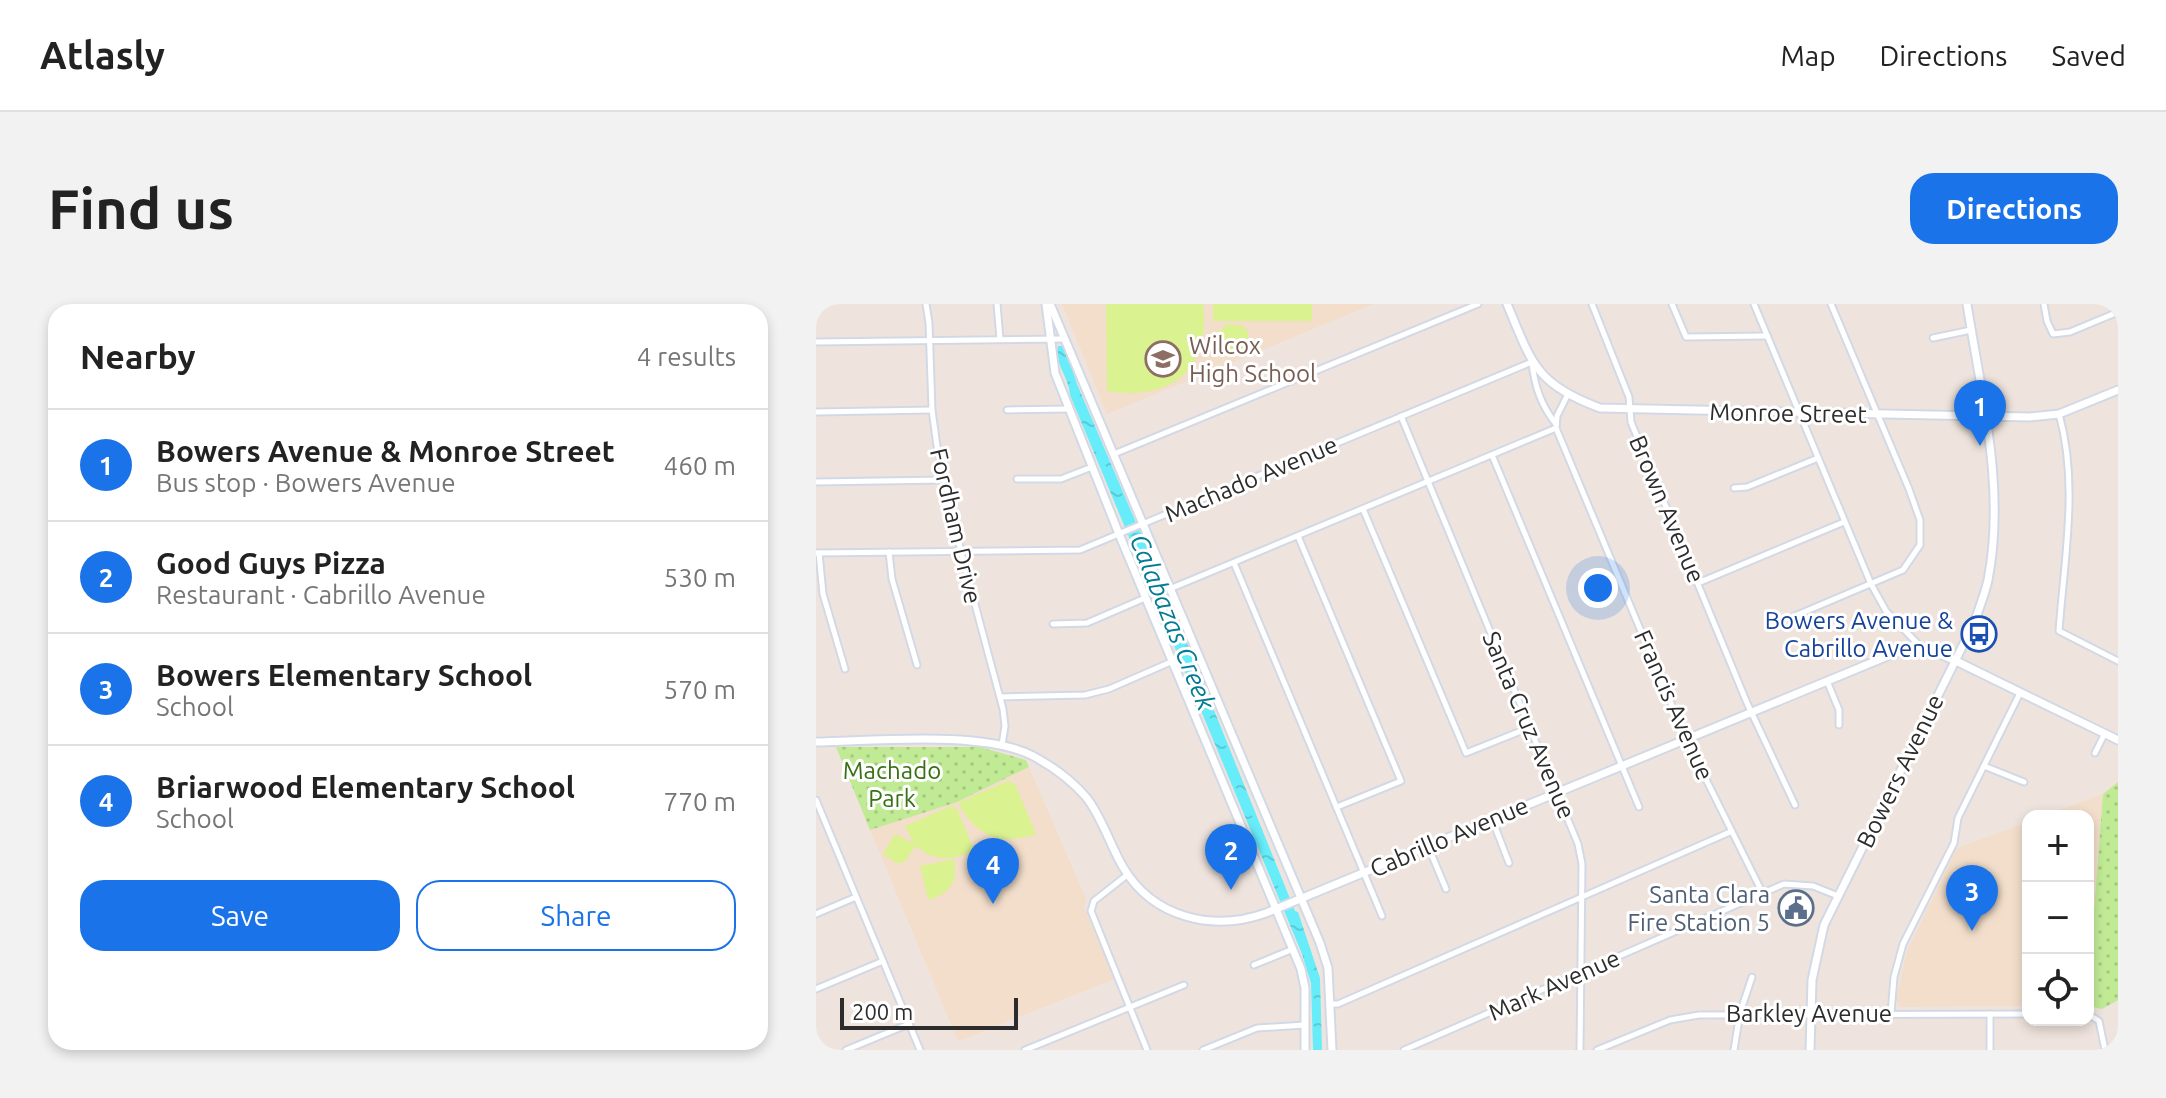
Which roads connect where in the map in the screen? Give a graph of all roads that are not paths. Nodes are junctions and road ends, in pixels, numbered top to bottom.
1 (926, 304) edge
2 (997, 304) edge
3 (1048, 304) edge
4 (1478, 304) edge
5 (1507, 304) edge
6 (1592, 304) edge
7 (1672, 304) edge
8 (1754, 304) edge
9 (1831, 304) edge
10 (1967, 304) edge
11 (2044, 304) edge
12 (2118, 312) edge
13 (1971, 330) junction
14 (1767, 336) junction
15 (1933, 338) dead end
16 (1000, 339) junction
17 (1066, 339) junction
18 (1050, 340) junction
19 (816, 342) edge
20 (928, 342) junction
21 (1532, 362) junction
22 (2118, 390) edge
23 (1567, 396) junction
24 (1069, 409) junction
25 (932, 410) junction
26 (1007, 410) dead end
27 (1630, 410) junction
28 (816, 412) edge
29 (1800, 412) junction
30 (2059, 414) junction
31 (1877, 415) junction
32 (1401, 416) junction
33 (1985, 417) junction
34 (1556, 426) junction
35 (1114, 454) junction
36 (1492, 455) junction
37 (1818, 458) junction
38 (1093, 467) junction
39 (1017, 479) dead end
40 (944, 480) junction
41 (816, 482) edge
42 (1428, 482) junction
43 (1734, 488) dead end
44 (1363, 509) junction
45 (1844, 522) junction
46 (1141, 525) junction
47 (1123, 532) junction
48 (1298, 536) junction
49 (889, 552) junction
50 (961, 552) junction
51 (817, 553) edge
52 (1234, 562) junction
53 (1698, 583) junction
54 (1871, 584) junction
55 (1172, 588) junction
56 (1146, 598) junction
57 (1790, 618) dead end
58 (1053, 624) dead end
59 (1920, 646) junction
60 (1954, 660) junction
61 (1173, 661) junction
62 (2118, 661) edge
63 (917, 665) dead end
64 (845, 669) dead end
65 (1827, 681) junction
66 (2020, 693) junction
67 (1000, 697) junction
68 (1751, 712) junction
69 (1839, 725) dead end
70 (1531, 727) junction
71 (2105, 733) junction
72 (1686, 739) junction
73 (2118, 740) edge
74 (816, 742) edge
75 (1002, 745) junction
76 (2095, 753) dead end
77 (1622, 765) junction
78 (1984, 766) junction
79 (2024, 782) dead end
80 (1557, 792) junction
81 (816, 800) edge
82 (1795, 805) dead end
83 (1337, 807) junction
84 (1639, 807) dead end
85 (818, 813) edge
86 (1492, 819) junction
87 (1730, 832) junction
88 (1428, 846) junction
89 (1509, 863) dead end
90 (1364, 873) junction
91 (1127, 875) junction
92 (1446, 889) dead end
93 (1763, 894) junction
94 (1838, 896) junction
95 (856, 897) junction
96 (1581, 897) junction
97 (1302, 898) junction
98 (1284, 906) junction
99 (816, 914) edge
100 (1382, 916) dead end
101 (1293, 949) junction
102 (883, 961) junction
103 (1254, 965) dead end
104 (1581, 973) junction
105 (1752, 977) dead end
106 (1184, 985) dead end
107 (816, 989) edge
108 (1332, 1004) junction
109 (1129, 1007) junction
110 (1740, 1013) junction
111 (1891, 1013) junction
112 (1810, 1014) junction
113 (1990, 1014) junction
114 (2022, 1014) edge
115 (2094, 1017) edge
116 (909, 1024) junction
117 (1305, 1025) junction
118 (846, 1050) edge
119 (920, 1050) edge
120 (1025, 1050) edge
121 (1147, 1050) edge
122 (1203, 1050) edge
123 (1305, 1050) edge
124 (1332, 1050) edge
125 (1404, 1050) edge
126 (1580, 1050) edge
127 (1597, 1050) edge
128 (1734, 1050) edge
129 (1810, 1050) edge
130 (1990, 1050) edge
131 (2105, 1050) edge

1 - 20 street, Fordham Drive
2 - 16 street
3 - 17 street
3 - 18 street
4 - 35 street
5 - 21 street, Monroe Street
6 - 27 street, Brown Avenue
7 - 14 street
8 - 14 street
9 - 31 street
10 - 13 street, Bowers Avenue
11 - 12 street
13 - 15 street
13 - 33 street, Bowers Avenue
14 - 29 street
16 - 18 street
16 - 20 street
17 - 18 street
17 - 35 street
18 - 24 street
19 - 20 street
20 - 25 street, Fordham Drive
21 - 23 street, Monroe Street
21 - 32 street, Machado Avenue
21 - 34 street, Francis Avenue
22 - 30 street, Monroe Street
23 - 27 street, Monroe Street
23 - 34 street
24 - 26 street
24 - 38 street
25 - 28 street
25 - 40 street, Fordham Drive
27 - 29 street, Monroe Street
27 - 53 street, Brown Avenue
29 - 31 street, Monroe Street
29 - 37 street
30 - 33 street, Monroe Street
30 - 62 street
31 - 33 street, Monroe Street
31 - 54 street
32 - 42 street, Santa Cruz Avenue
32 - 46 street, Machado Avenue
33 - 60 street, Bowers Avenue
34 - 36 street
34 - 72 street, Francis Avenue
35 - 46 street
36 - 42 street
36 - 77 street
37 - 43 street
37 - 45 street
38 - 39 street
38 - 47 street
40 - 41 street
40 - 50 street, Fordham Drive
42 - 44 street
42 - 70 street, Santa Cruz Avenue
44 - 48 street
44 - 70 street
45 - 53 street
45 - 54 street
46 - 47 street, Machado Avenue
46 - 55 street
47 - 50 street, Machado Avenue
47 - 56 street
48 - 52 street
48 - 83 street
49 - 50 street, Machado Avenue
49 - 51 street, Machado Avenue
49 - 63 street
50 - 67 street, Fordham Drive
51 - 64 street
52 - 55 street
52 - 83 street
53 - 68 street, Brown Avenue
54 - 57 street
54 - 59 street
55 - 97 street
56 - 58 street
56 - 61 street
59 - 60 street
59 - 65 street, Cabrillo Avenue
60 - 66 street
60 - 94 street, Bowers Avenue
61 - 67 street
61 - 98 street
65 - 68 street, Cabrillo Avenue
65 - 69 street
66 - 71 street
66 - 78 street
67 - 75 street, Fordham Drive
68 - 72 street, Cabrillo Avenue
68 - 82 street, Brown Avenue
70 - 80 street, Santa Cruz Avenue
71 - 73 street
71 - 76 street
72 - 77 street, Cabrillo Avenue
72 - 87 street, Francis Avenue
74 - 75 street, Cabrillo Avenue
75 - 91 street, Cabrillo Avenue
77 - 80 street, Cabrillo Avenue
77 - 84 street
78 - 79 street
78 - 111 street
80 - 86 street, Cabrillo Avenue
80 - 96 street, Santa Cruz Avenue
81 - 85 street
83 - 90 street
85 - 95 street
86 - 88 street, Cabrillo Avenue
86 - 89 street
87 - 93 street, Francis Avenue
87 - 96 street
88 - 90 street, Cabrillo Avenue
88 - 92 street
90 - 97 street, Cabrillo Avenue
90 - 100 street
91 - 98 street, Cabrillo Avenue
91 - 109 street
93 - 94 street, Mark Avenue
93 - 104 street, Mark Avenue
94 - 112 street, Bowers Avenue
95 - 99 street
95 - 102 street
96 - 104 street, Santa Cruz Avenue
96 - 108 street
97 - 98 street, Cabrillo Avenue
97 - 108 street
98 - 101 street
101 - 103 street
101 - 117 street
102 - 107 street
102 - 116 street
104 - 125 street, Mark Avenue
104 - 126 street, Santa Cruz Avenue
105 - 110 street
106 - 109 street
108 - 124 street
109 - 120 street
109 - 121 street
110 - 112 street, Barkley Avenue
110 - 127 street, Barkley Avenue
110 - 128 street
111 - 112 street, Barkley Avenue
111 - 113 street, Barkley Avenue
112 - 129 street, Bowers Avenue
113 - 114 street, Barkley Avenue
113 - 130 street
115 - 131 street
116 - 118 street
116 - 119 street
117 - 122 street
117 - 123 street

